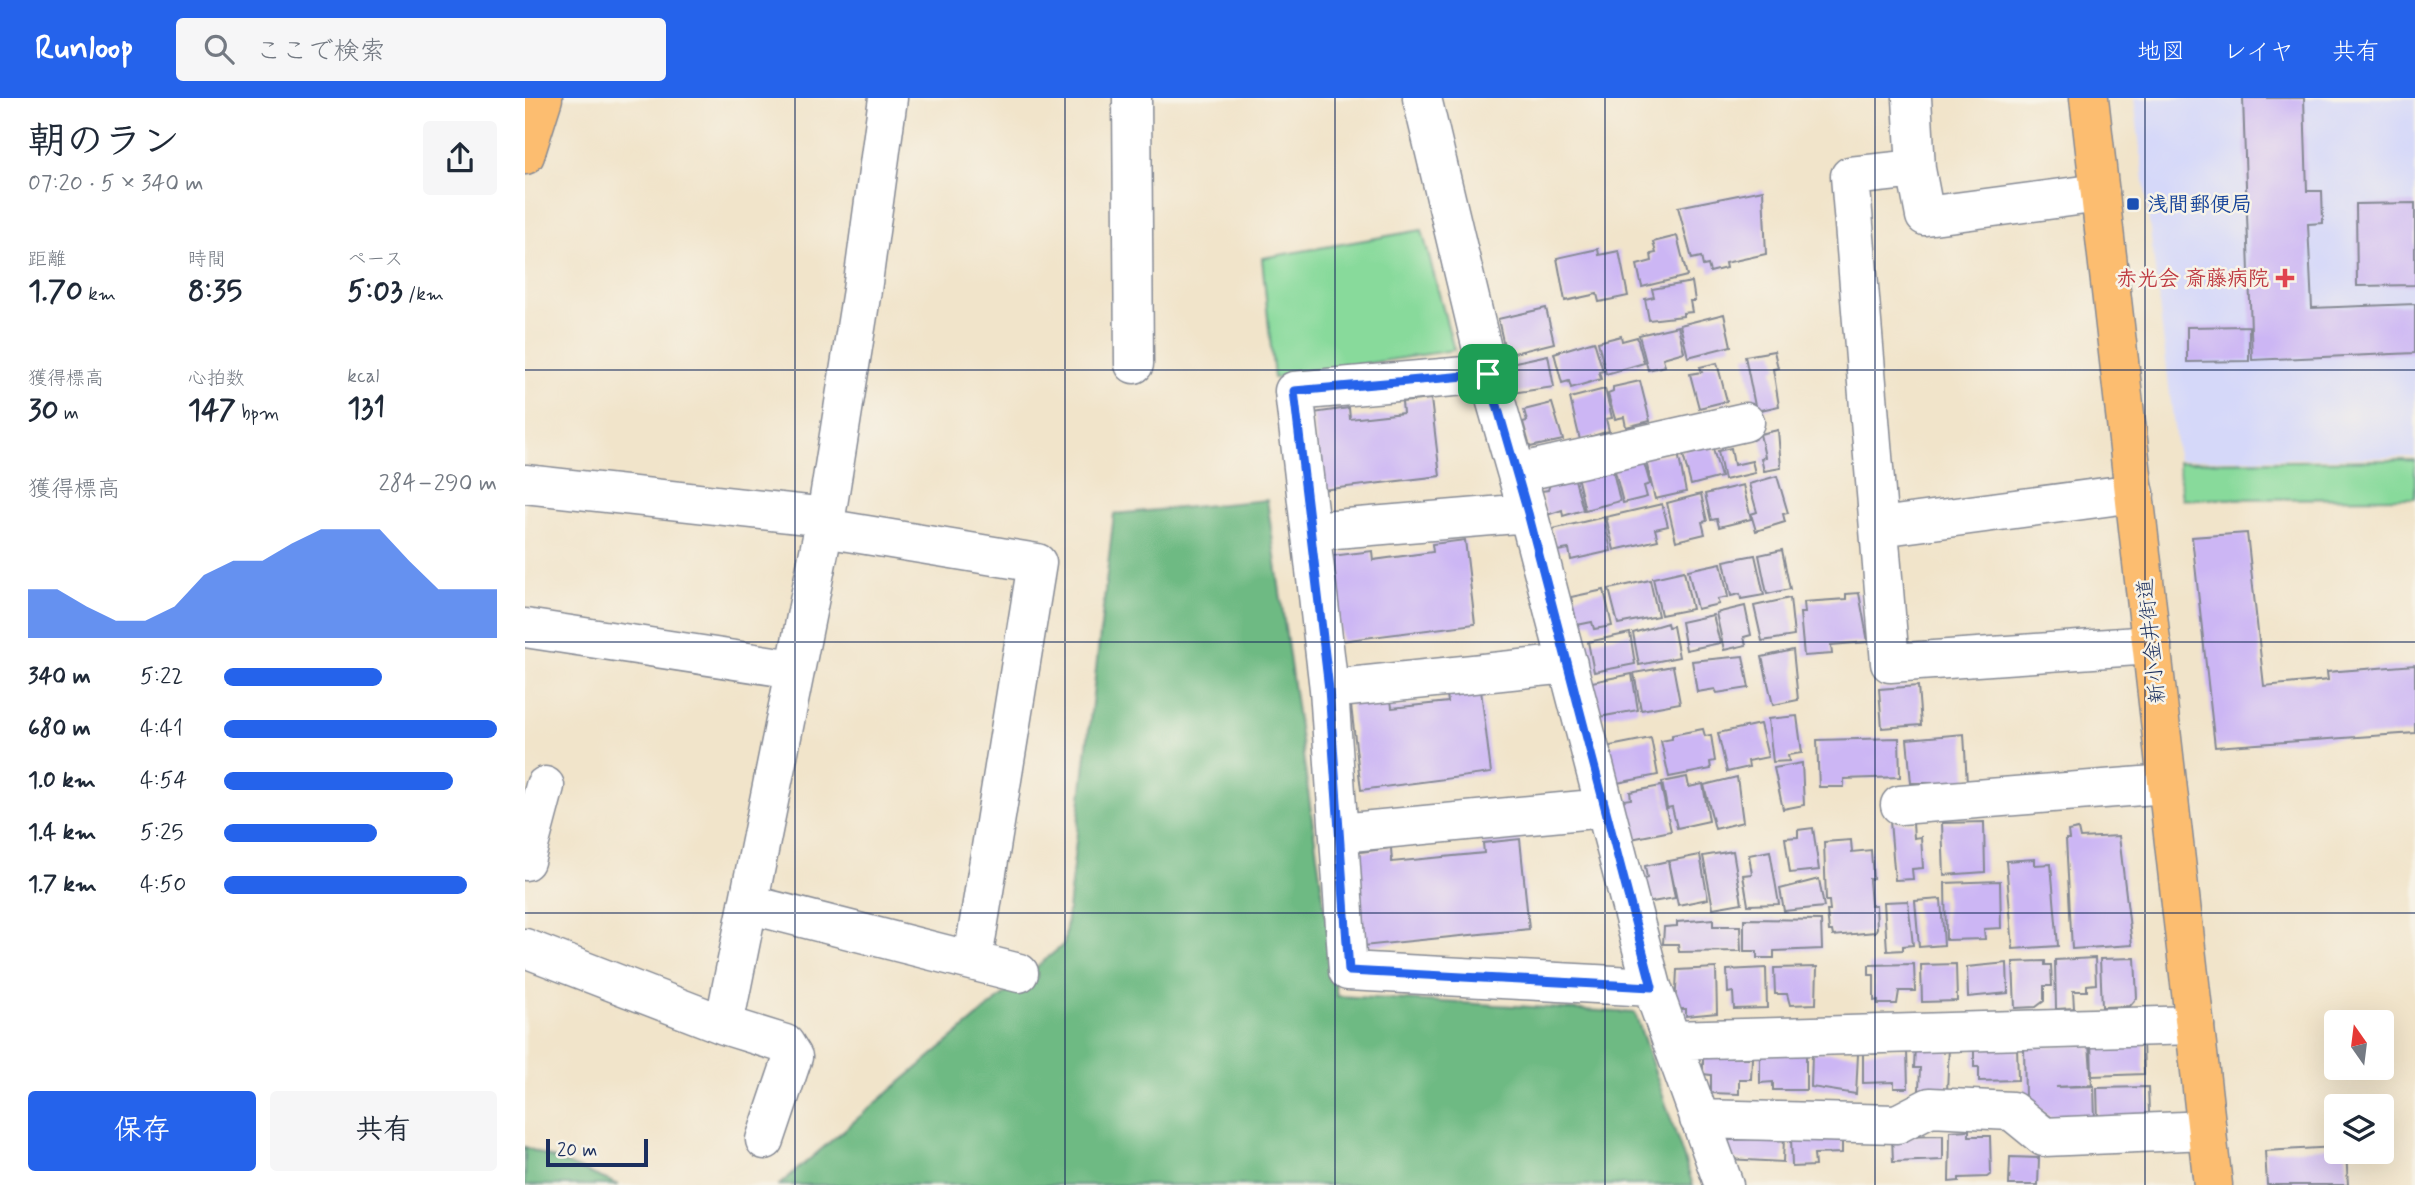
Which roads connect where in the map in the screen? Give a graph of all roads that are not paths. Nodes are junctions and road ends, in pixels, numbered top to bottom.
1 (543, 98) edge
2 (888, 98) edge
3 (1132, 98) edge
4 (1422, 98) edge
5 (1912, 98) edge
6 (2089, 98) edge
7 (525, 155) edge
8 (1916, 169) junction
9 (2099, 193) junction
10 (1134, 364) dead end
11 (1488, 374) junction
12 (1745, 422) dead end
13 (1517, 473) junction
14 (525, 484) edge
15 (2135, 493) junction
16 (1528, 513) junction
17 (825, 523) junction
18 (1880, 527) junction
19 (1311, 531) junction
20 (525, 628) edge
21 (2152, 645) junction
22 (1568, 664) junction
23 (794, 669) junction
24 (1329, 689) junction
25 (2167, 784) junction
26 (545, 786) dead end
27 (1900, 805) dead end
28 (1604, 808) junction
29 (1340, 834) junction
30 (525, 861) edge
31 (748, 904) junction
32 (525, 948) edge
33 (973, 959) junction
34 (1019, 973) dead end
35 (1652, 987) junction
36 (725, 1025) junction
37 (2195, 1025) junction
38 (1671, 1040) junction
39 (1699, 1119) junction
40 (2207, 1130) junction
41 (765, 1140) dead end
42 (1724, 1185) edge
43 (2213, 1185) edge

1 - 7 main road
2 - 17 street
3 - 10 street
4 - 11 street
5 - 8 street
6 - 9 main road, 新小金井街道
8 - 9 street
8 - 18 street
9 - 15 main road, 新小金井街道
11 - 13 street
11 - 19 street
12 - 13 street
13 - 16 street
14 - 17 street
15 - 18 street
15 - 21 main road, 新小金井街道
16 - 19 street
16 - 22 street
17 - 23 street
17 - 33 street
18 - 21 street
19 - 24 street
20 - 23 street
21 - 25 main road, 新小金井街道
22 - 24 street
22 - 28 street
23 - 31 street
24 - 29 street
25 - 27 street
25 - 37 main road, 新小金井街道
26 - 30 street
28 - 29 street
28 - 35 street
29 - 35 street
31 - 33 street
31 - 36 street
32 - 36 street
33 - 34 street
35 - 38 street
36 - 41 street
37 - 38 street
37 - 40 main road, 新小金井街道
38 - 39 street
39 - 40 street
39 - 42 street
40 - 43 main road, 新小金井街道

